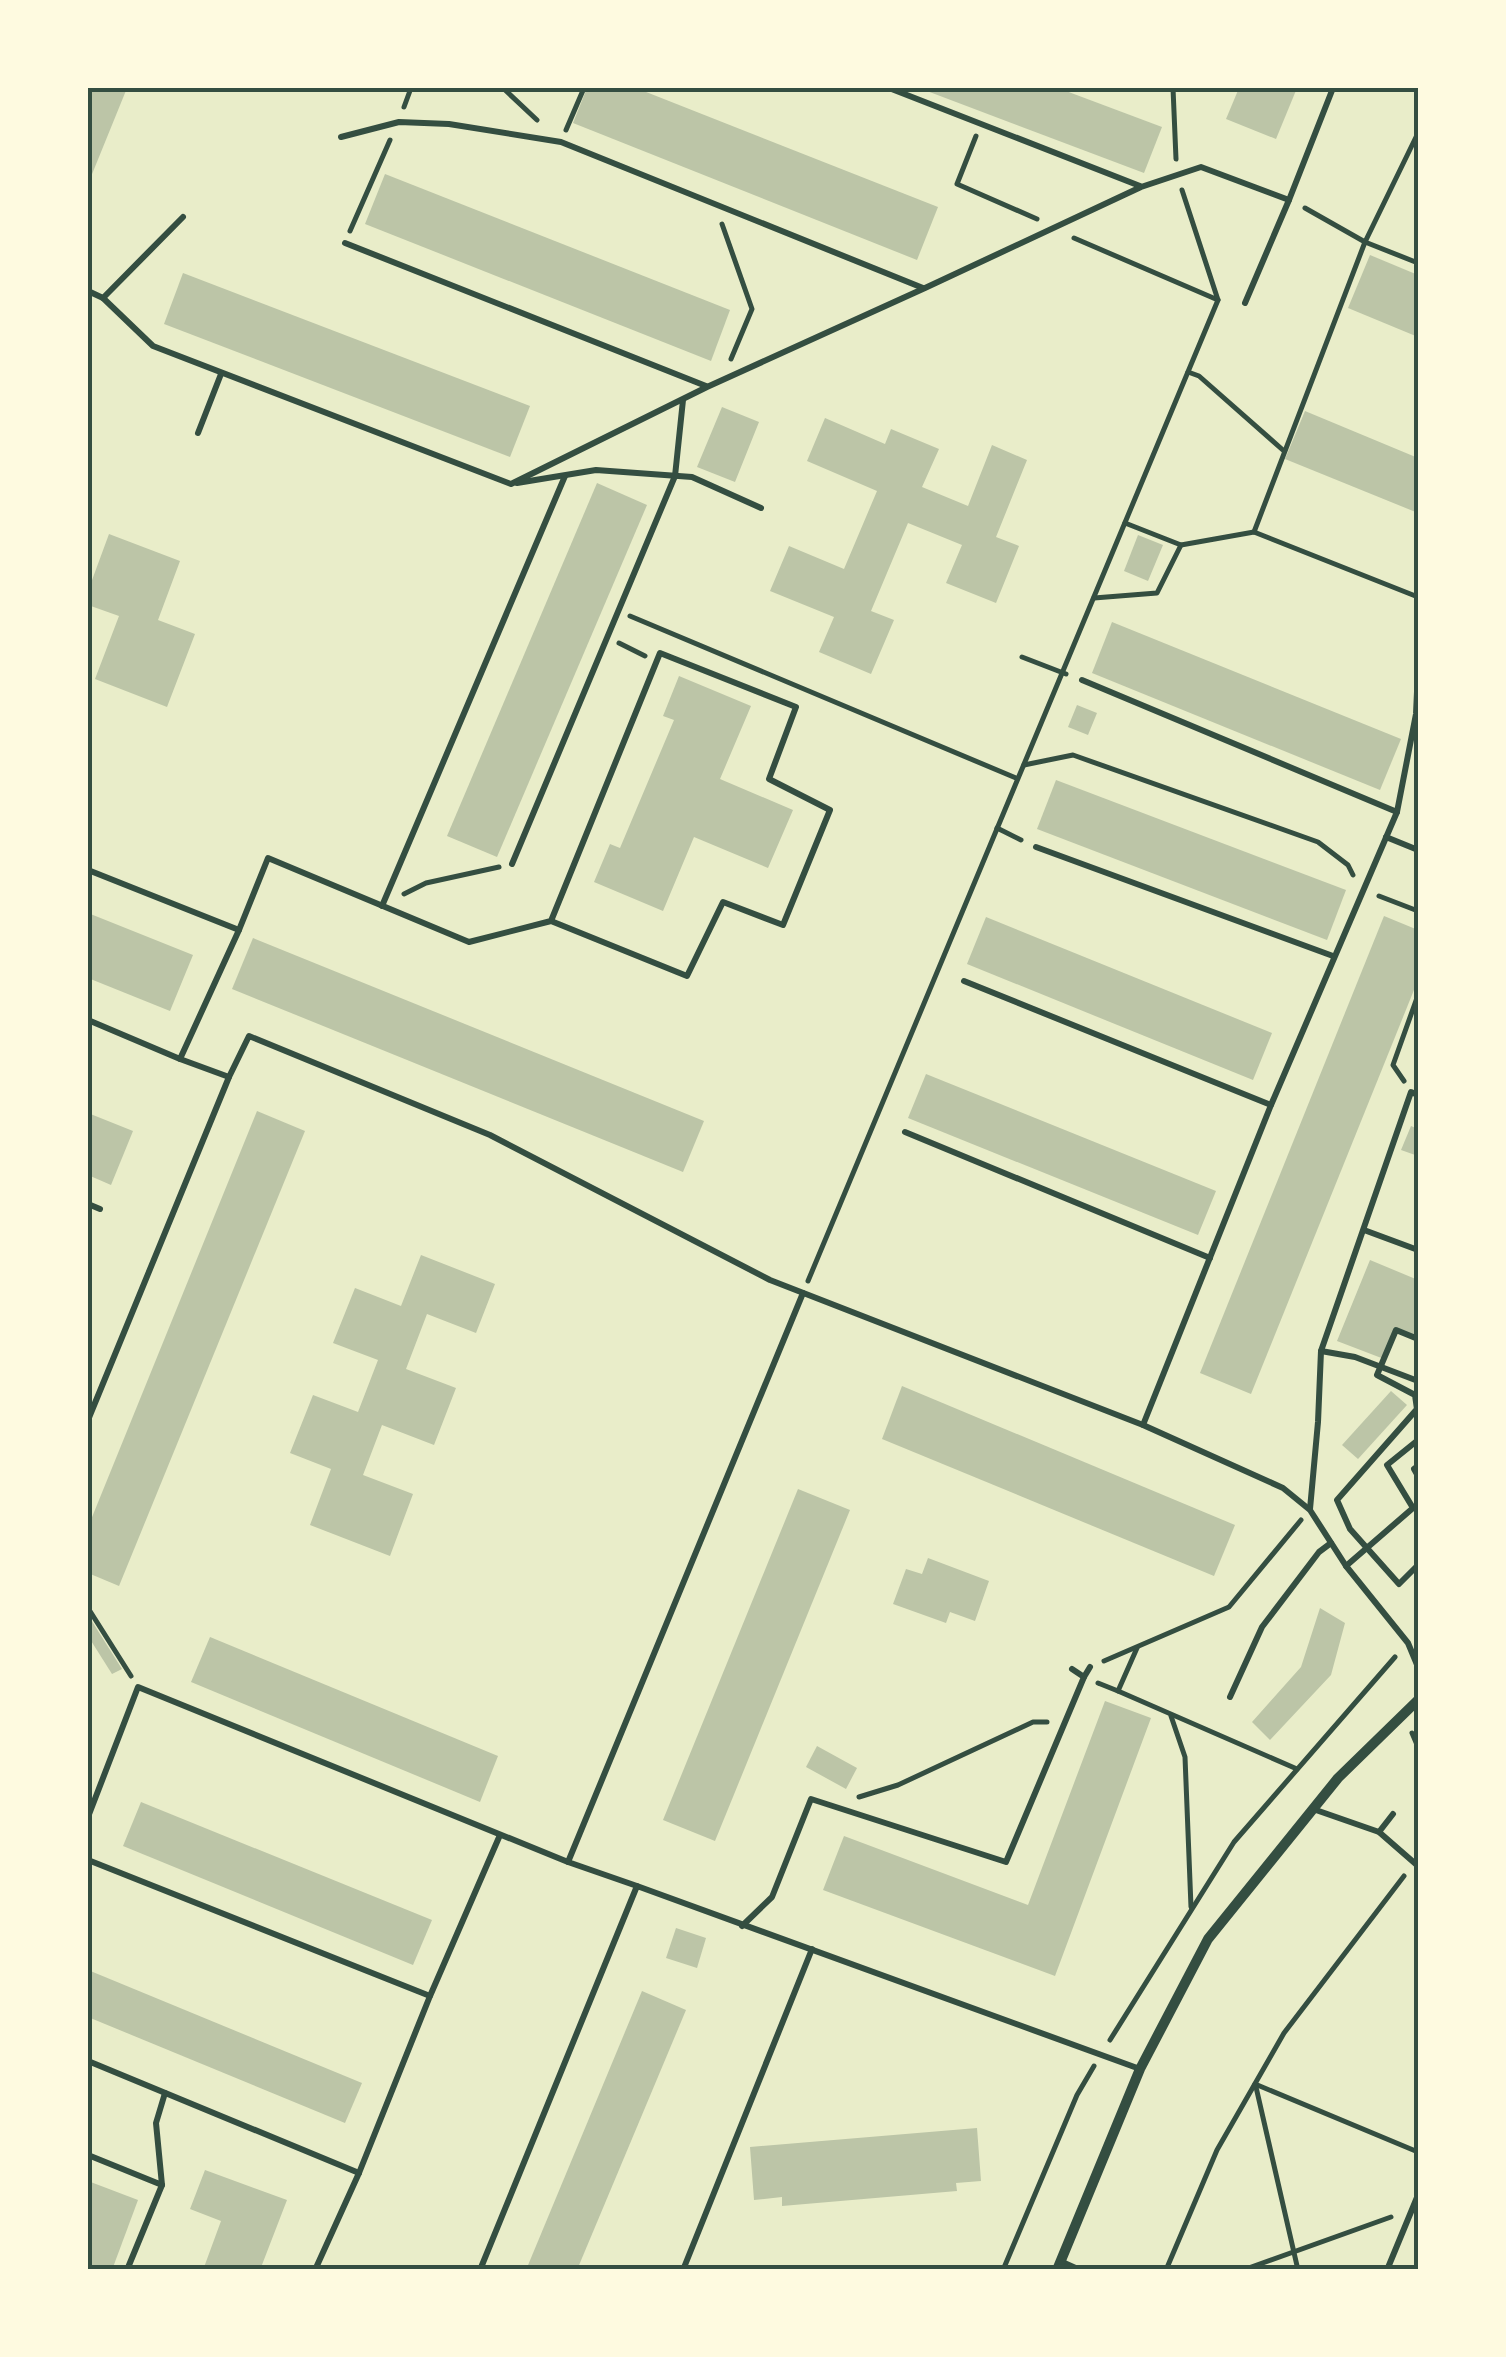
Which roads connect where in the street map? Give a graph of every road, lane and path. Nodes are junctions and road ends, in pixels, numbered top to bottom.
1 (503, 88) edge
2 (584, 88) edge
3 (890, 88) edge
4 (1173, 88) edge
5 (1333, 88) edge
6 (399, 122) junction
7 (1418, 132) edge
8 (341, 137) dead end
9 (561, 142) junction
10 (1178, 175) junction
11 (1141, 187) junction
12 (1289, 200) junction
13 (715, 204) junction
14 (183, 217) dead end
15 (1365, 242) junction
16 (345, 243) joint
17 (1418, 263) edge
18 (925, 288) junction
19 (88, 291) edge
20 (103, 298) junction
21 (1245, 303) dead end
22 (1188, 372) junction
23 (221, 374) junction
24 (722, 380) junction
25 (707, 387) junction
26 (683, 399) junction
27 (198, 433) dead end
28 (1284, 450) junction
29 (566, 476) junction
30 (675, 476) junction
31 (511, 484) junction
32 (761, 508) dead end
33 (1125, 523) junction
34 (1254, 532) junction
35 (1181, 544) junction
36 (1418, 597) edge
37 (1094, 598) junction
38 (618, 611) junction
39 (607, 638) junction
40 (1022, 657) dead end
41 (656, 662) junction
42 (1418, 670) edge
43 (1063, 673) junction
44 (1082, 680) joint
45 (1024, 765) junction
46 (1017, 779) junction
47 (1397, 812) junction
48 (997, 828) junction
49 (1386, 837) junction
50 (1036, 847) joint
51 (1418, 850) edge
52 (512, 864) joint
53 (88, 870) edge
54 (1362, 890) junction
55 (382, 906) junction
56 (1418, 911) edge
57 (551, 921) junction
58 (239, 930) junction
59 (1333, 956) junction
60 (964, 980) dead end
61 (1418, 995) edge
62 (88, 1020) edge
63 (180, 1058) junction
64 (229, 1077) junction
65 (1415, 1093) edge
66 (1271, 1104) junction
67 (904, 1132) dead end
68 (88, 1204) edge
69 (100, 1209) dead end
70 (1364, 1230) junction
71 (1418, 1250) edge
72 (1210, 1258) junction
73 (803, 1292) junction
74 (1418, 1339) edge
75 (1322, 1351) junction
76 (1381, 1366) junction
77 (1418, 1380) edge
78 (88, 1420) edge
79 (1142, 1424) junction
80 (1418, 1440) edge
81 (1418, 1466) edge
82 (1418, 1476) edge
83 (1310, 1510) junction
84 (1331, 1543) junction
85 (1368, 1548) junction
86 (1418, 1565) edge
87 (1346, 1566) junction
88 (88, 1608) edge
89 (1138, 1646) junction
90 (1418, 1666) edge
91 (1090, 1667) joint
92 (1072, 1669) dead end
93 (1084, 1677) junction
94 (138, 1687) junction
95 (1230, 1696) dead end
96 (1418, 1700) edge
97 (1170, 1715) junction
98 (1065, 1722) junction
99 (1297, 1770) dead end
100 (831, 1805) junction
101 (1314, 1809) junction
102 (1393, 1814) dead end
103 (88, 1818) edge
104 (1378, 1832) junction
105 (500, 1834) junction
106 (88, 1860) edge
107 (568, 1862) junction
108 (1417, 1862) edge
109 (637, 1886) junction
110 (1191, 1910) dead end
111 (742, 1926) junction
112 (812, 1948) junction
113 (430, 1996) junction
114 (88, 2061) edge
115 (1140, 2069) junction
116 (1255, 2084) junction
117 (165, 2093) junction
118 (1418, 2152) edge
119 (88, 2154) edge
120 (358, 2173) junction
121 (162, 2185) junction
122 (1418, 2195) edge
123 (1412, 2210) junction
124 (1294, 2252) junction
125 (1059, 2265) edge
126 (127, 2270) edge
127 (315, 2270) edge
128 (480, 2270) edge
129 (683, 2270) edge
130 (1080, 2270) edge
131 (1166, 2270) edge
132 (1243, 2270) edge
133 (1298, 2270) edge
134 (1387, 2270) edge

1 - 9 path
2 - 9 path
3 - 11 lane
4 - 10 path
5 - 12 lane
6 - 8 lane
6 - 9 lane
6 - 16 path
7 - 15 path
9 - 13 lane
10 - 11 lane
10 - 12 lane
10 - 22 path
11 - 18 lane
12 - 15 path
12 - 21 lane
13 - 18 lane
13 - 24 path
14 - 20 lane
15 - 17 path
15 - 28 path
16 - 25 lane
18 - 24 lane
19 - 20 lane
20 - 23 lane
22 - 28 path
22 - 33 path
23 - 27 lane
23 - 31 lane
24 - 25 lane
25 - 26 lane
26 - 30 lane
26 - 31 lane
28 - 34 path
29 - 30 lane
29 - 31 lane
29 - 55 lane
30 - 32 lane
30 - 38 lane
33 - 35 path
33 - 37 path
34 - 35 path
34 - 36 path
35 - 37 path
37 - 43 path
38 - 39 lane
38 - 46 path
39 - 41 path
39 - 52 lane
40 - 43 path
41 - 57 lane
41 - 57 lane
42 - 47 lane
43 - 44 path
43 - 45 path
44 - 47 lane
45 - 46 path
45 - 54 path
46 - 48 path
47 - 49 lane
48 - 50 path
48 - 73 path
49 - 51 lane
49 - 54 lane
50 - 59 lane
52 - 55 path
53 - 58 lane
54 - 56 path
54 - 59 lane
55 - 57 lane
55 - 58 lane
58 - 63 lane
59 - 66 lane
60 - 66 lane
61 - 65 path
62 - 63 lane
63 - 64 lane
64 - 73 lane
64 - 78 lane
65 - 70 lane
66 - 72 lane
67 - 72 lane
68 - 69 lane
70 - 71 lane
70 - 75 lane
72 - 79 lane
73 - 79 lane
73 - 107 lane
74 - 76 lane
75 - 76 lane
75 - 83 lane
76 - 77 lane
76 - 85 lane
79 - 83 lane
80 - 85 lane
81 - 82 lane
83 - 84 lane
83 - 89 path
84 - 87 lane
84 - 95 lane
85 - 86 lane
85 - 87 lane
87 - 90 lane
88 - 94 path
89 - 91 path
89 - 97 path
91 - 93 lane
92 - 93 lane
93 - 98 lane
94 - 103 lane
94 - 105 lane
96 - 101 street
97 - 99 path
97 - 110 path
98 - 100 path
98 - 100 lane
100 - 111 lane
101 - 104 lane
101 - 115 street
102 - 104 lane
104 - 108 lane
105 - 107 lane
105 - 113 lane
106 - 113 lane
107 - 109 lane
108 - 116 path
109 - 111 lane
109 - 128 lane
111 - 112 lane
112 - 115 lane
112 - 129 lane
113 - 120 lane
114 - 117 lane
115 - 125 street
116 - 118 path
116 - 124 path
116 - 131 path
117 - 120 lane
117 - 121 lane
119 - 121 lane
120 - 127 lane
121 - 126 lane
122 - 123 lane
123 - 124 path
123 - 134 lane
124 - 132 path
124 - 133 path
125 - 130 lane

